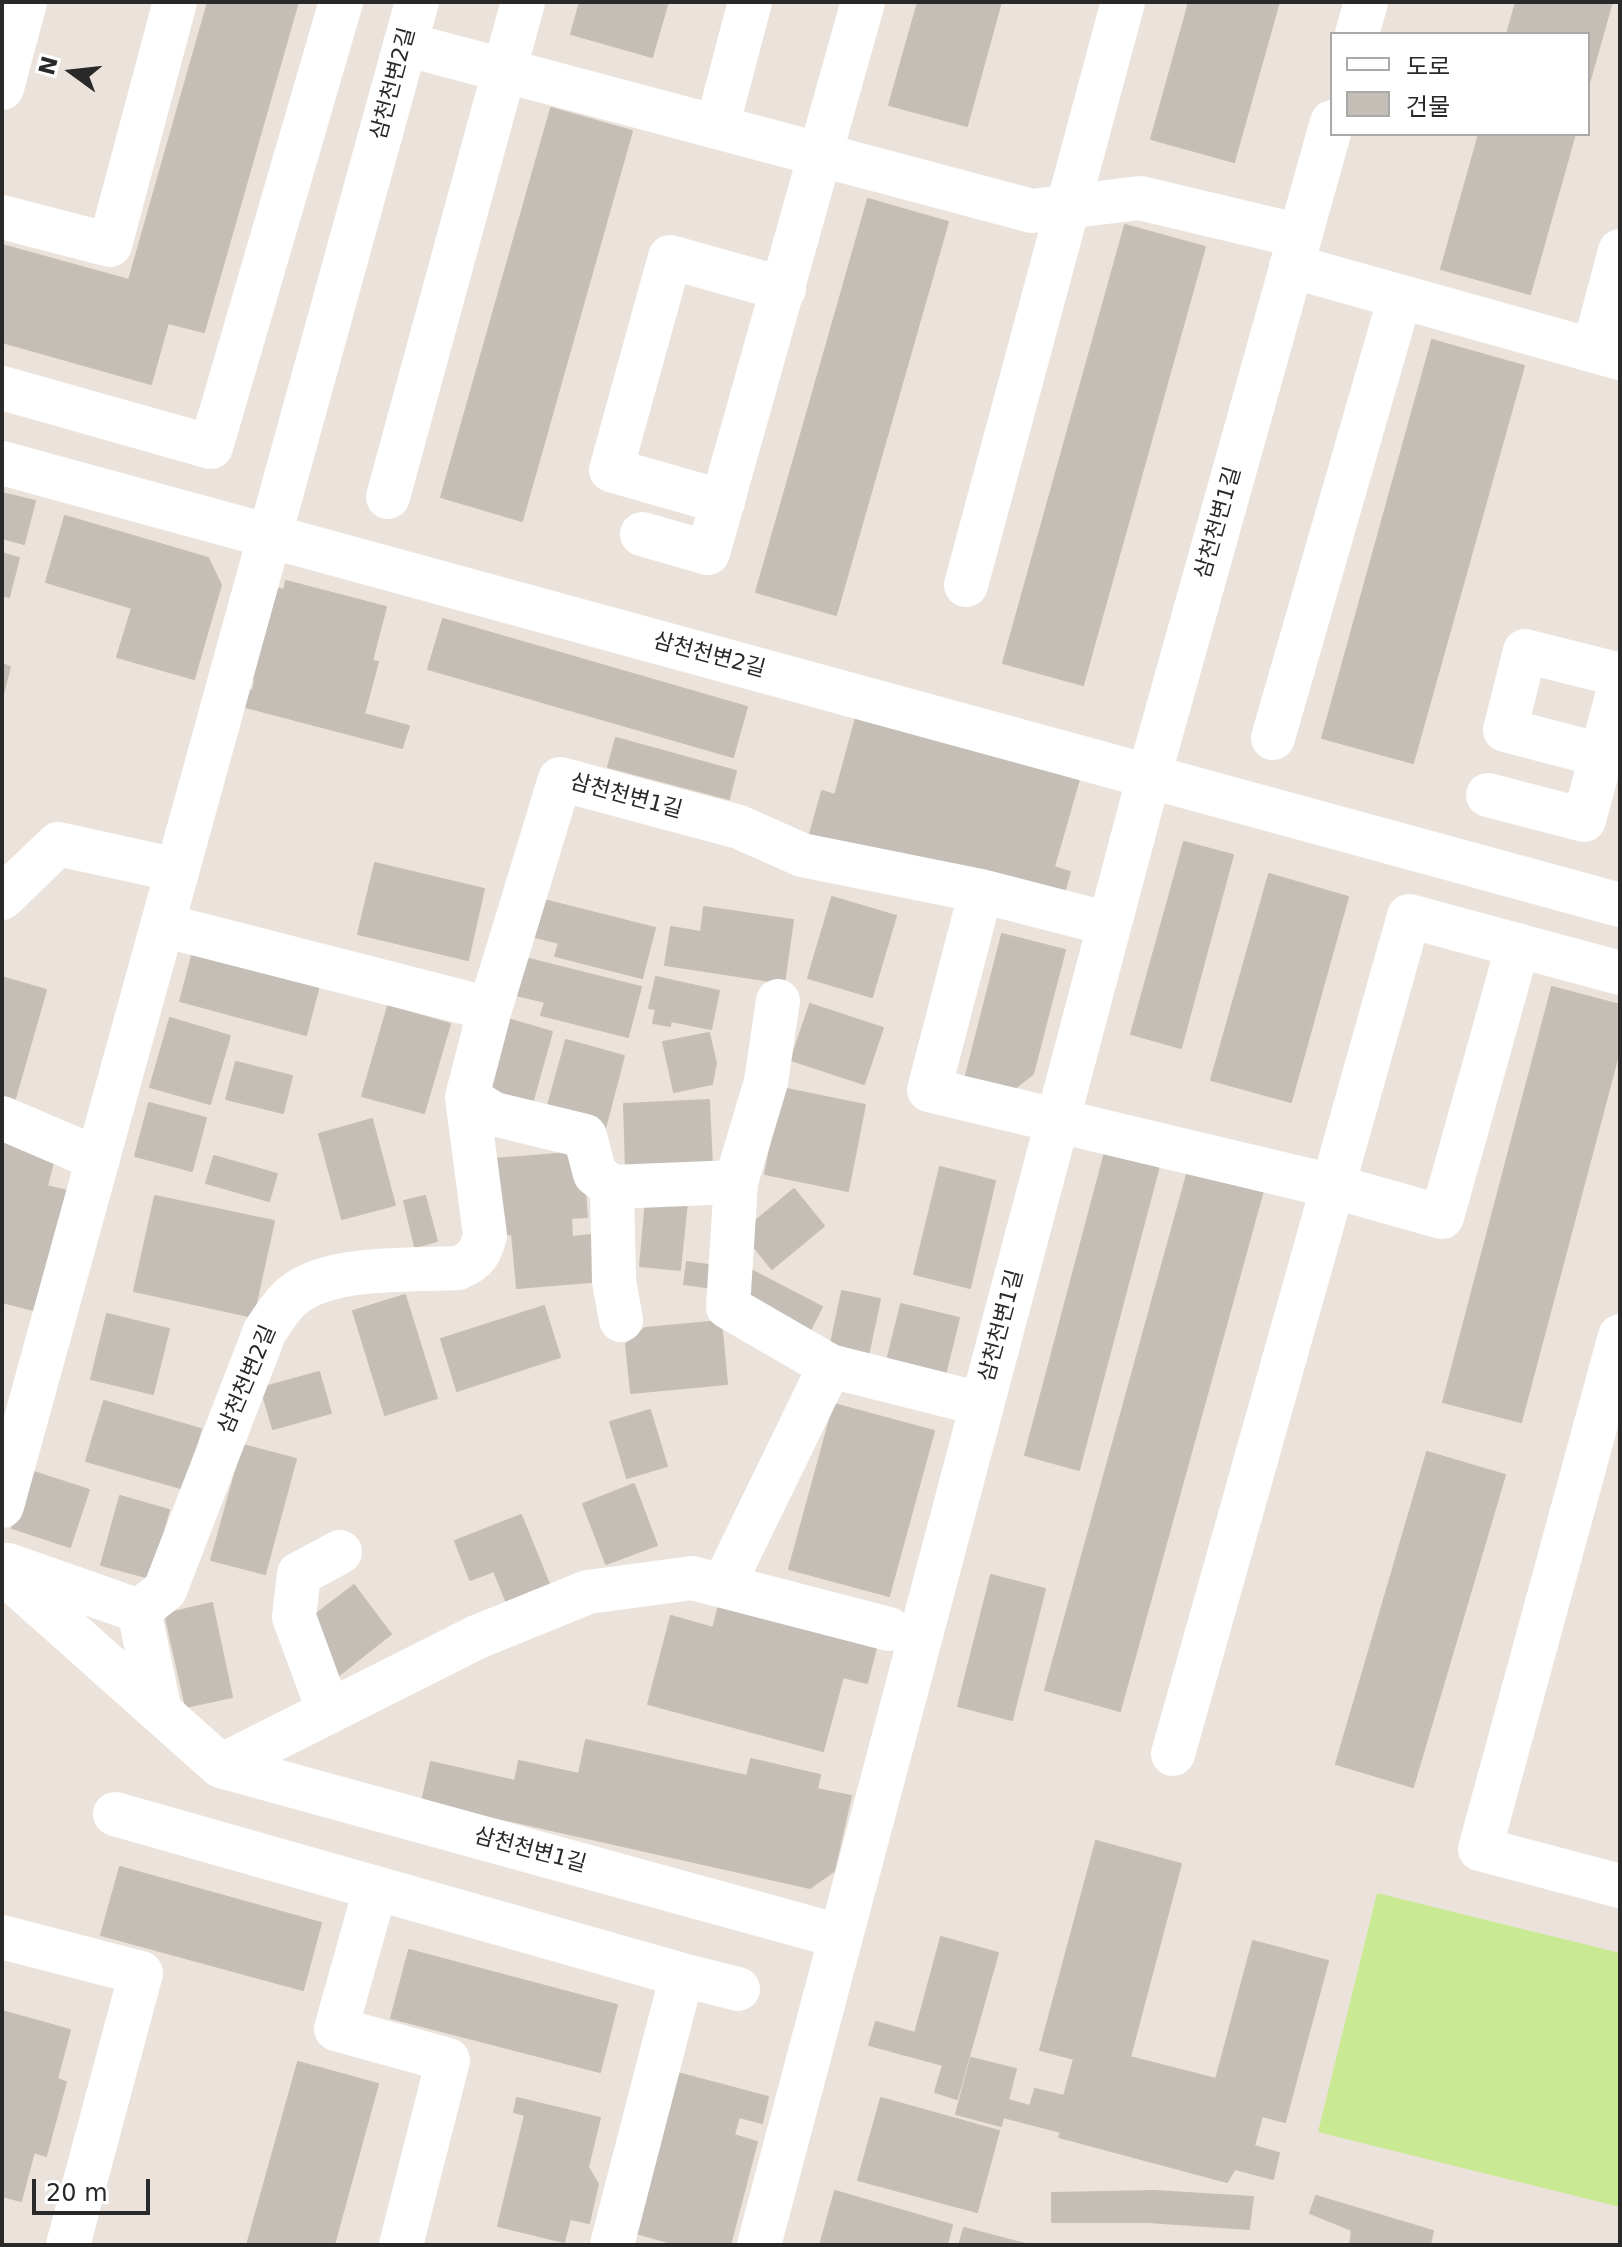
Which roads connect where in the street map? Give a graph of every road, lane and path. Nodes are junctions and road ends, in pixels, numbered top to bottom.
1 (25, 2) edge
2 (175, 2) edge
3 (341, 2) edge
4 (417, 2) edge
5 (523, 2) edge
6 (750, 2) edge
7 (863, 2) edge
8 (1123, 2) edge
9 (1366, 2) edge
10 (1358, 32) edge
11 (405, 44) junction
12 (505, 70) junction
13 (2, 88) edge
14 (717, 127) junction
15 (1330, 129) edge
16 (822, 155) junction
17 (1066, 207) junction
18 (2, 217) edge
19 (1295, 251) junction
20 (1620, 251) edge
21 (784, 289) junction
22 (1400, 297) junction
23 (1607, 353) edge
24 (2, 388) edge
25 (2, 463) edge
26 (388, 497) dead end
27 (723, 502) junction
28 (642, 534) dead end
29 (269, 536) junction
30 (966, 585) dead end
31 (1620, 675) edge
32 (1620, 685) edge
33 (1273, 738) dead end
34 (1601, 755) junction
35 (1149, 776) junction
36 (1488, 795) dead end
37 (177, 870) junction
38 (981, 891) junction
39 (2, 898) edge
40 (1620, 905) edge
41 (1109, 924) junction
42 (162, 925) junction
43 (1518, 945) junction
44 (1620, 973) edge
45 (778, 1001) dead end
46 (490, 1009) junction
47 (467, 1097) junction
48 (2, 1118) edge
49 (1057, 1123) junction
50 (98, 1159) junction
51 (736, 1182) junction
52 (1332, 1186) junction
53 (612, 1187) junction
54 (621, 1320) dead end
55 (1620, 1336) edge
56 (830, 1366) junction
57 (981, 1404) junction
58 (2, 1506) edge
59 (340, 1552) dead end
60 (2, 1563) edge
61 (2, 1571) edge
62 (723, 1586) junction
63 (139, 1611) junction
64 (889, 1629) dead end
65 (160, 1712) junction
66 (329, 1712) junction
67 (1173, 1754) dead end
68 (221, 1766) junction
69 (115, 1814) dead end
70 (1620, 1886) edge
71 (375, 1890) junction
72 (839, 1936) junction
73 (2, 1937) edge
74 (682, 1975) junction
75 (738, 1989) dead end
76 (68, 2245) edge
77 (401, 2245) edge
78 (612, 2245) edge
79 (759, 2245) edge

1 - 13 street
2 - 18 street
3 - 24 street
4 - 11 street, 삼천천변2길
5 - 12 street
6 - 14 street
7 - 16 street
8 - 17 street
9 - 10 street
11 - 12 street
11 - 29 street, 삼천천변2길
12 - 14 street
12 - 26 street
14 - 16 street
15 - 19 street, 삼천천변1길
16 - 17 street
16 - 21 street
17 - 19 street
17 - 30 street
19 - 22 street
19 - 35 street, 삼천천변1길
20 - 23 street
21 - 27 street
21 - 27 street
22 - 23 street
22 - 33 street
25 - 29 street
27 - 28 street
29 - 35 street, 삼천천변2길
29 - 37 street, 삼천천변2길
31 - 34 street
32 - 34 street
34 - 36 street
35 - 40 street, 삼천천변2길
35 - 41 street, 삼천천변1길
37 - 39 street
37 - 42 street, 삼천천변2길
38 - 41 street, 삼천천변1길
38 - 46 street, 삼천천변1길
38 - 49 street
41 - 49 street, 삼천천변1길
42 - 46 street
42 - 50 street, 삼천천변2길
43 - 44 street
43 - 52 street
43 - 52 street
45 - 51 street
46 - 47 street, 삼천천변2길
47 - 53 street
47 - 63 street, 삼천천변2길
48 - 50 street
49 - 52 street
49 - 57 street, 삼천천변1길
50 - 58 street, 삼천천변2길
51 - 53 street
51 - 56 street, 삼천천변1길
52 - 67 street
53 - 54 street
55 - 70 street
56 - 57 street, 삼천천변1길
56 - 62 street
57 - 72 street, 삼천천변1길
59 - 66 street
60 - 63 street
61 - 65 street, 삼천천변1길
62 - 64 street
62 - 66 street
63 - 65 street
65 - 68 street, 삼천천변1길
66 - 68 street
68 - 72 street, 삼천천변1길
69 - 71 street
71 - 74 street
71 - 77 street
72 - 79 street, 삼천천변1길
73 - 76 street
74 - 75 street
74 - 78 street

